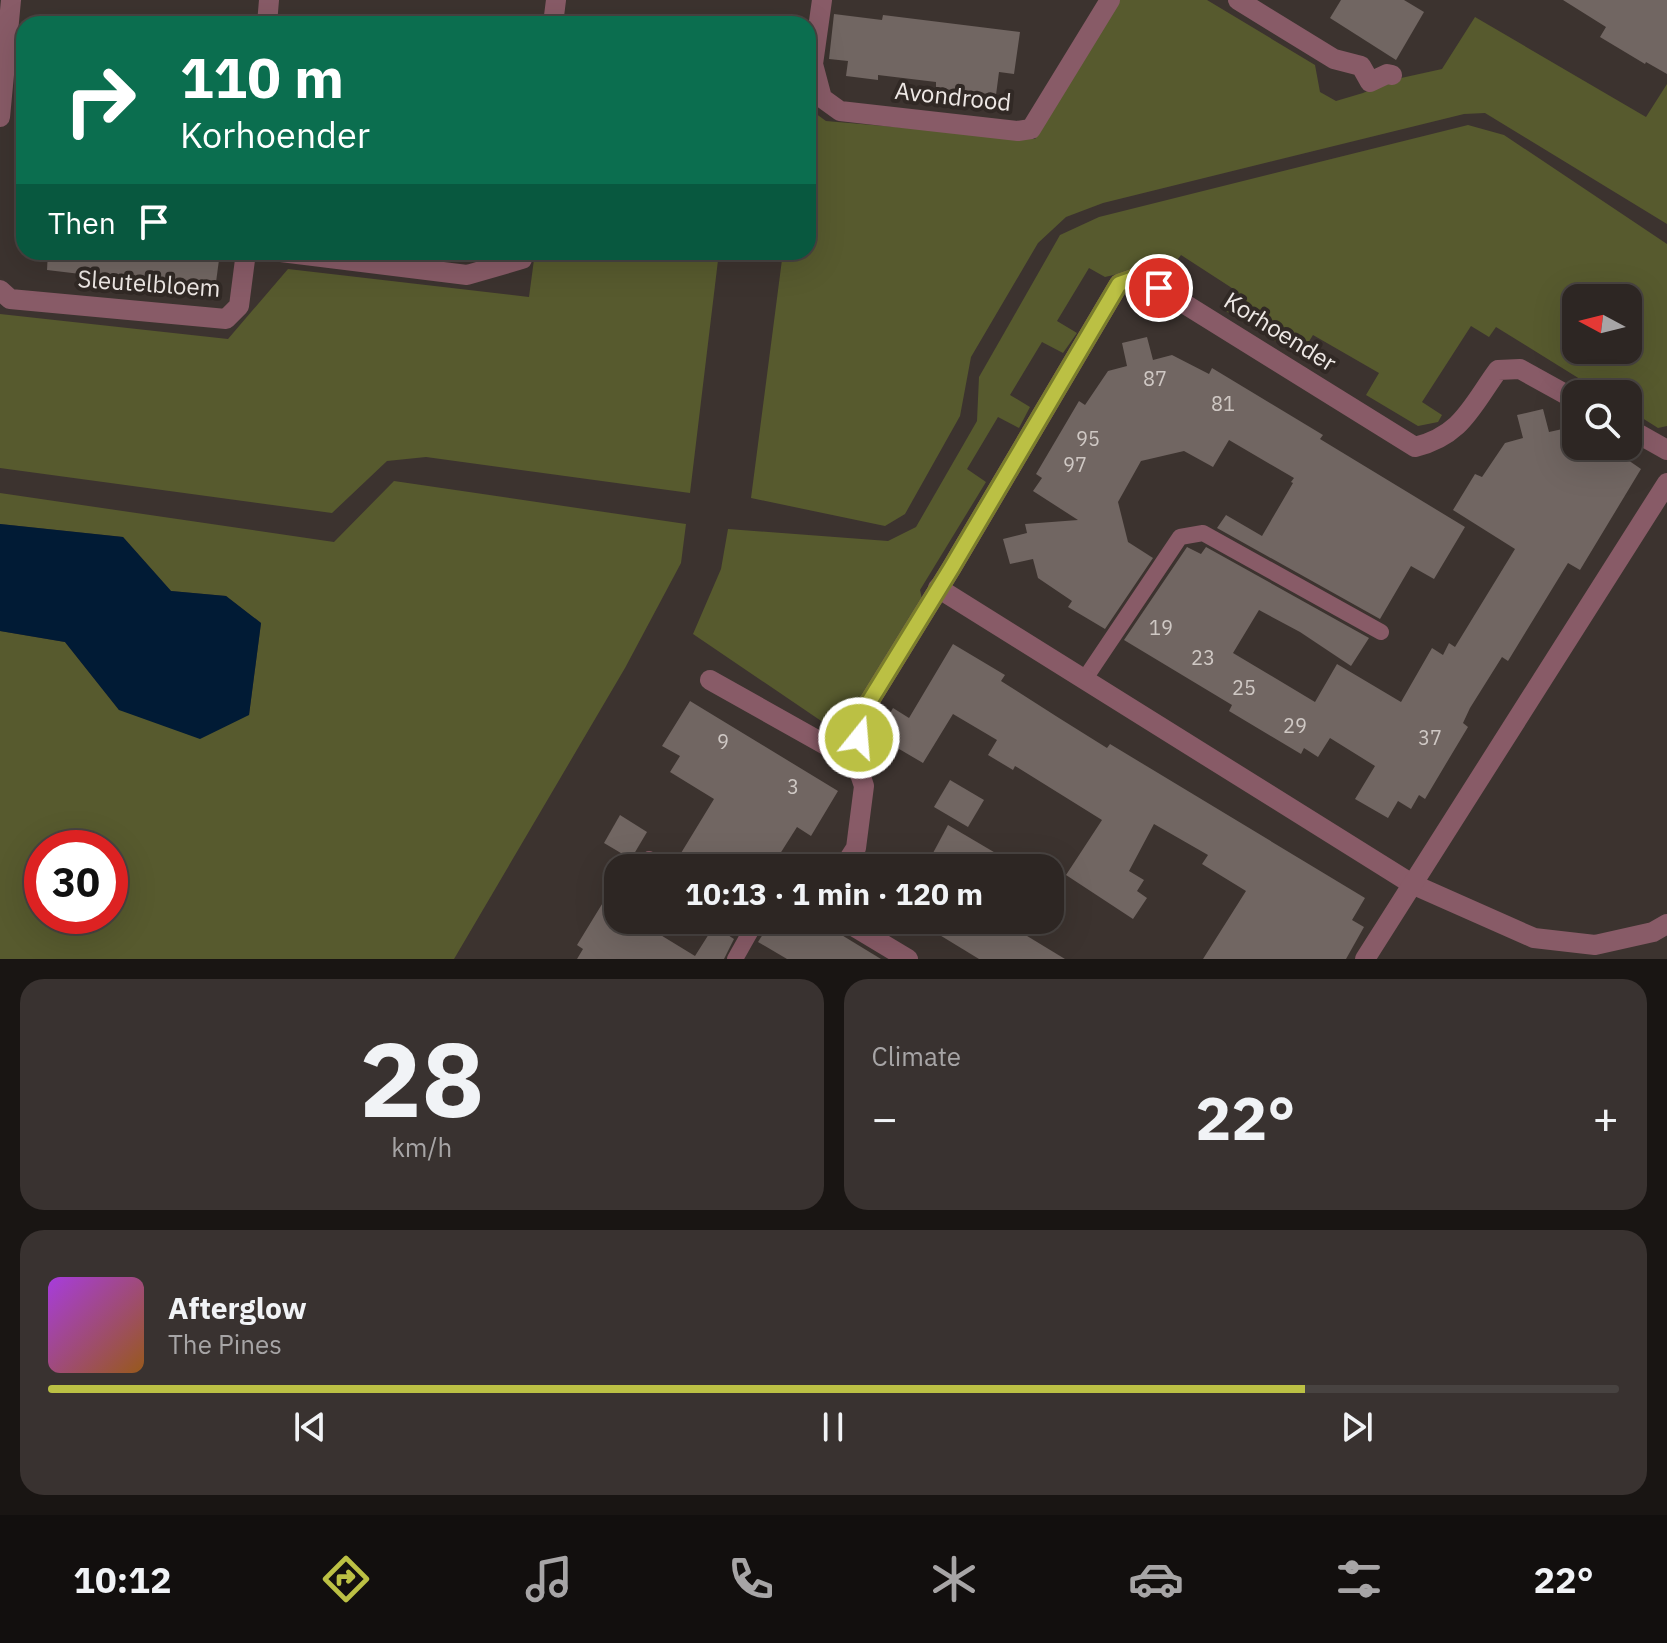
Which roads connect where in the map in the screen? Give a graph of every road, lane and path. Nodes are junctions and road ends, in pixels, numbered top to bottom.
1 (11, 0) edge
2 (822, 0) edge
3 (1110, 0) edge
4 (1238, 0) edge
5 (816, 43) edge
6 (816, 75) edge
7 (1392, 75) dead end
8 (0, 117) edge
9 (245, 260) edge
10 (346, 260) edge
11 (519, 260) edge
12 (0, 290) edge
13 (1562, 392) edge
14 (1642, 436) edge
15 (1667, 450) edge
16 (1667, 483) edge
17 (938, 588) junction
18 (1381, 632) dead end
19 (710, 680) dead end
20 (1084, 680) junction
21 (856, 762) junction
22 (852, 854) edge
23 (1412, 884) junction
24 (1667, 924) edge
25 (749, 934) edge
26 (866, 934) edge
27 (735, 959) edge
28 (908, 959) edge
29 (1365, 959) edge

1 - 8 street
2 - 5 street, Avondrood
3 - 6 street, Avondrood
4 - 7 street
9 - 12 street, Sleutelbloem
10 - 11 street
13 - 17 street, Korhoender
14 - 15 street
16 - 23 street
17 - 20 street
17 - 21 street, Korhoender
18 - 20 lane
19 - 21 street
20 - 23 street
21 - 22 street, Korhoender
23 - 24 street
23 - 29 street
25 - 27 lane
26 - 28 street

